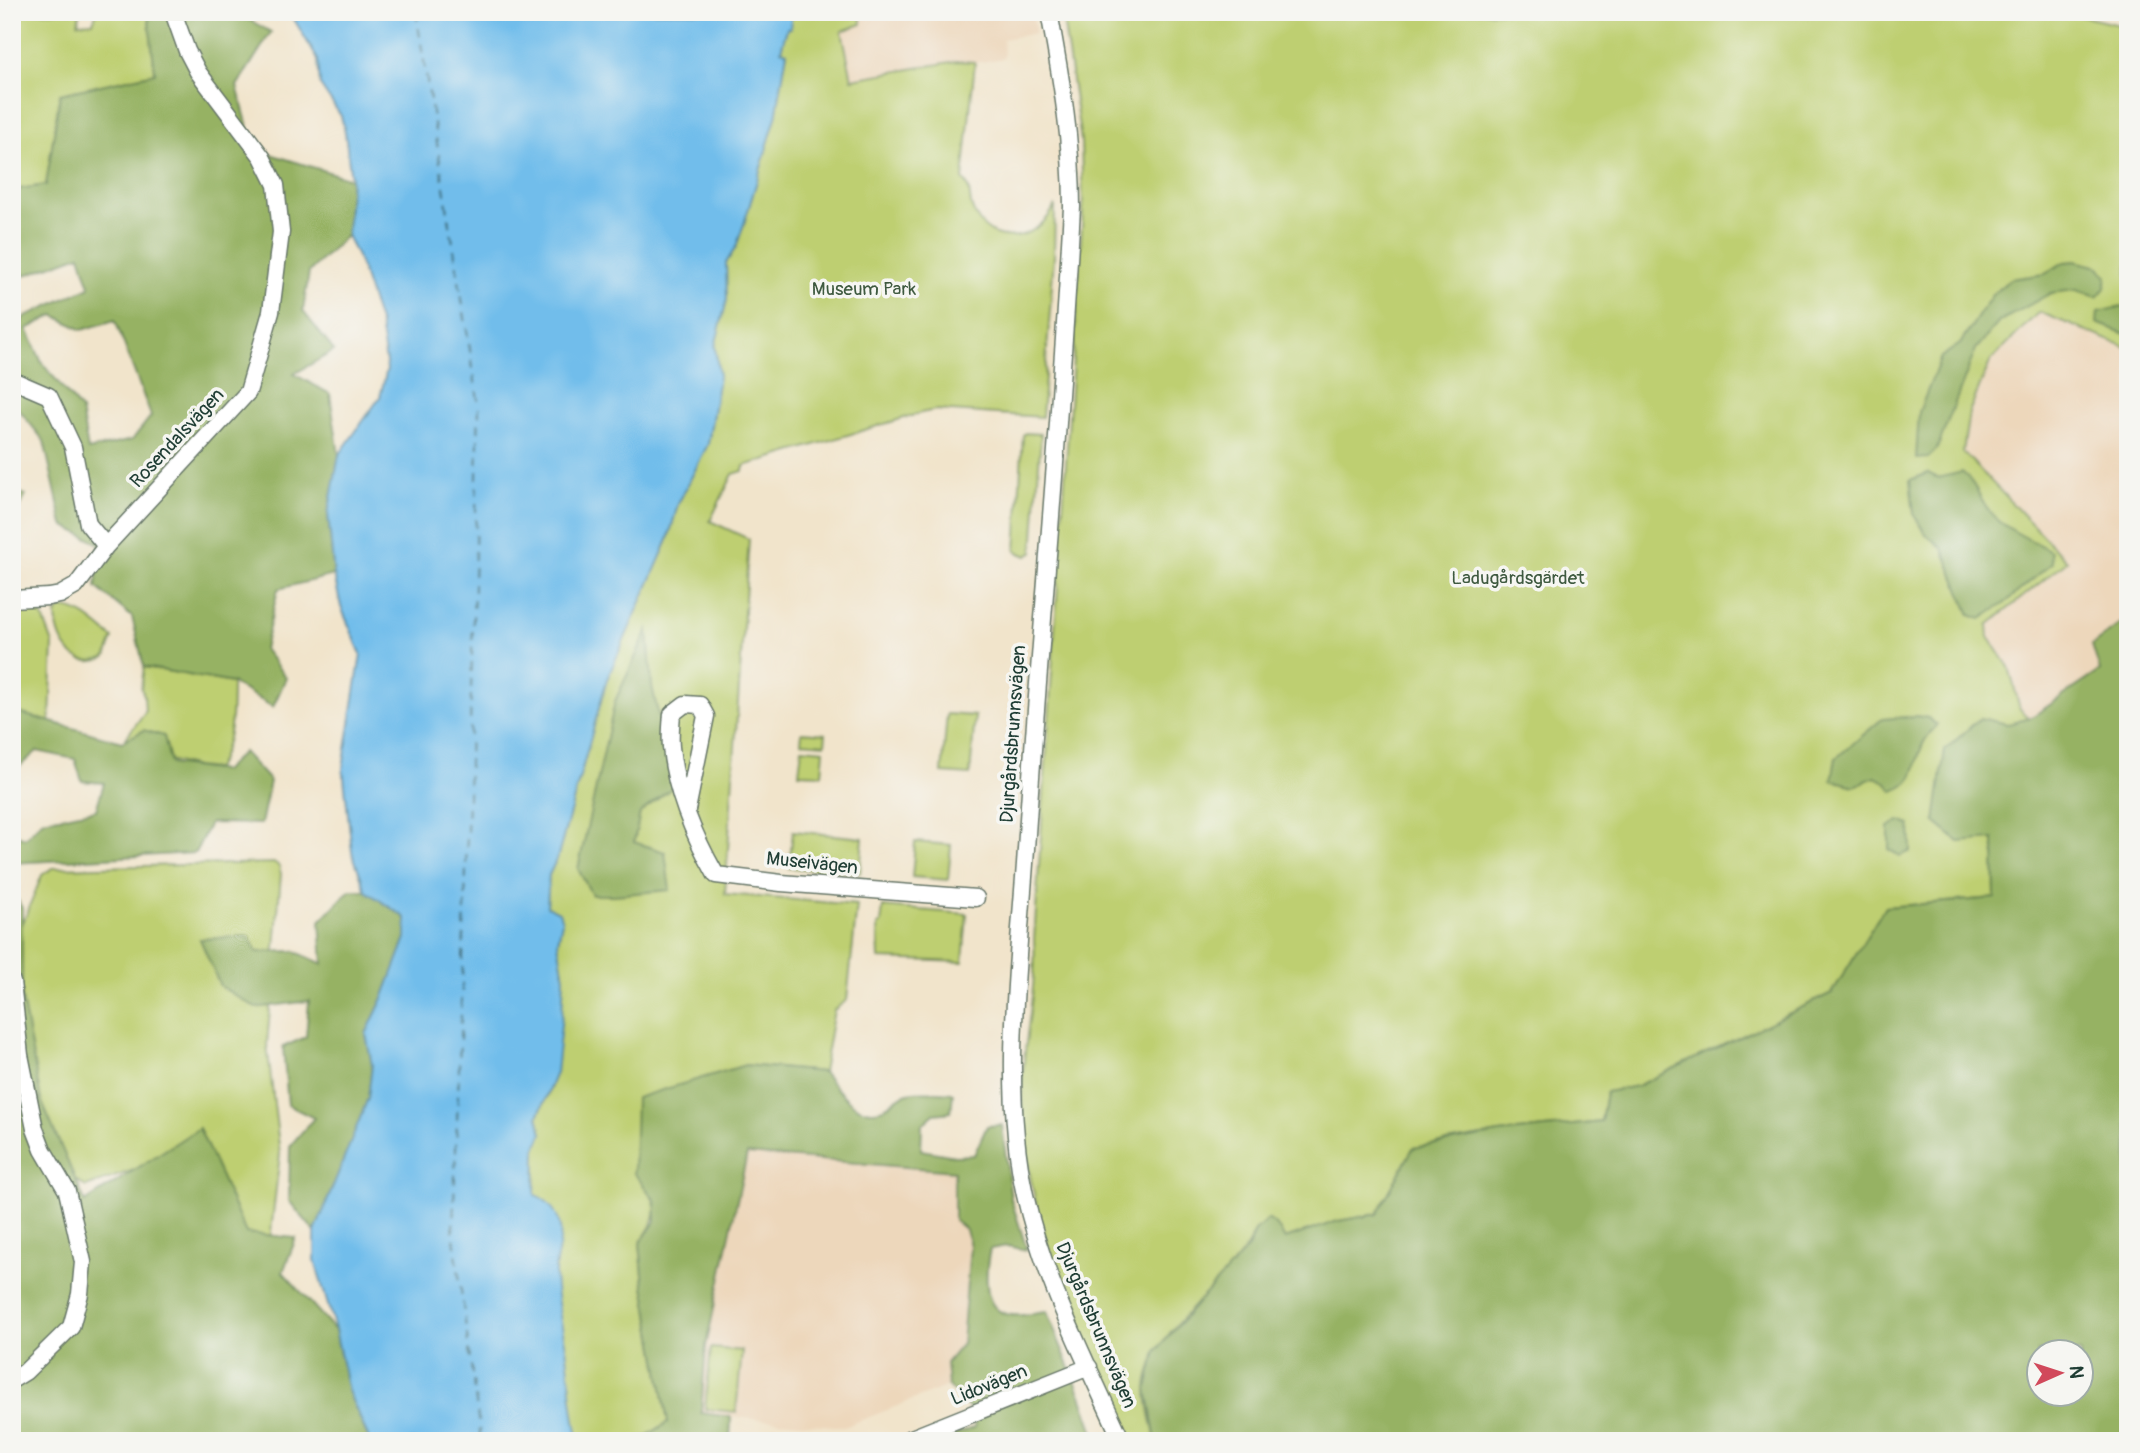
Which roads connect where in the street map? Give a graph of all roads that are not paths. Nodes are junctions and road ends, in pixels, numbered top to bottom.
1 (173, 12) edge
2 (1049, 12) edge
3 (12, 380) edge
4 (106, 546) junction
5 (12, 599) edge
6 (687, 810) junction
7 (976, 898) dead end
8 (12, 982) edge
9 (1089, 1367) junction
10 (12, 1380) edge
11 (904, 1441) edge
12 (1122, 1441) edge

1 - 4 street, Rosendalsvägen
2 - 9 street, Djurgårdsbrunnsvägen
3 - 4 street
4 - 5 street, Rosendalsvägen
6 - 6 street, Museivägen
6 - 7 street, Museivägen
8 - 10 street
9 - 11 street, Lidovägen
9 - 12 street, Djurgårdsbrunnsvägen

